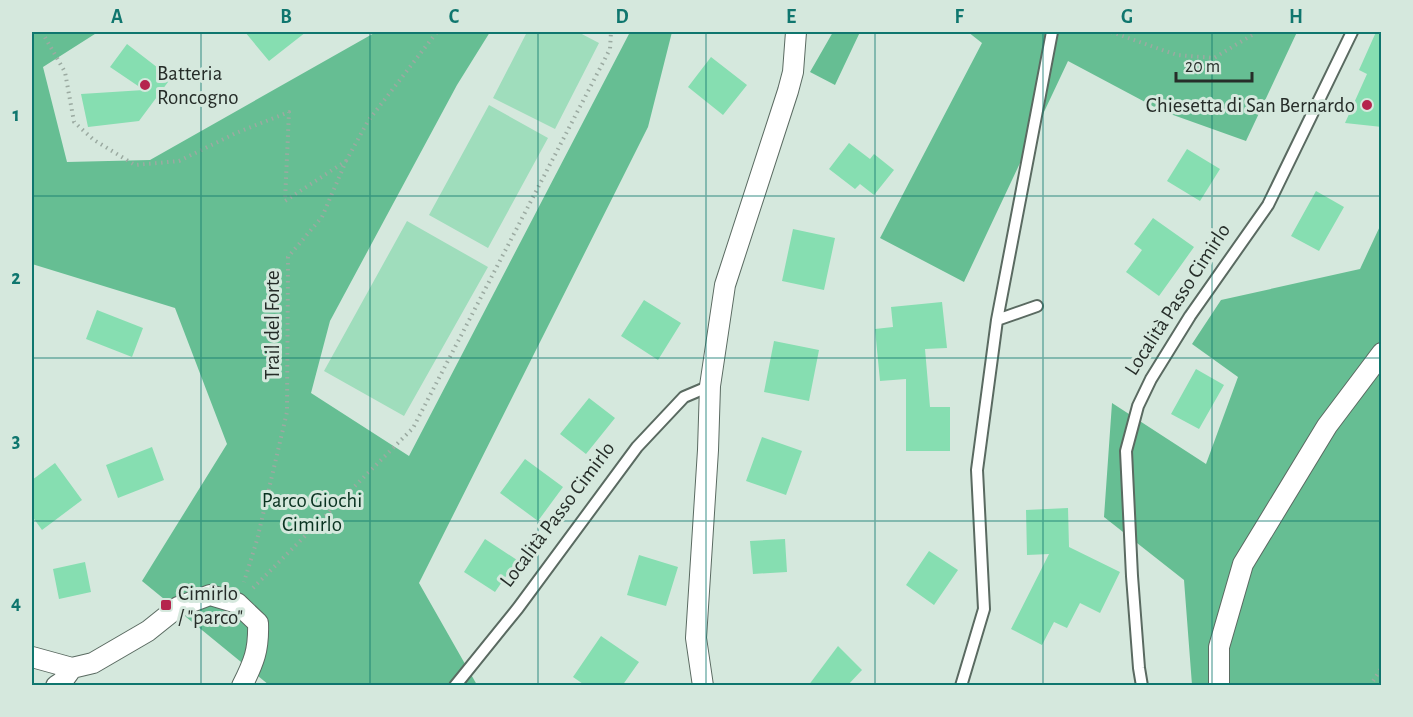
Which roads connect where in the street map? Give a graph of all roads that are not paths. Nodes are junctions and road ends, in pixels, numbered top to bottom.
1 (796, 32) edge
2 (1052, 32) edge
3 (1352, 32) edge
4 (1037, 306) dead end
5 (997, 320) junction
6 (1382, 353) edge
7 (710, 386) junction
8 (32, 657) edge
9 (72, 668) junction
10 (56, 686) edge
11 (242, 686) edge
12 (455, 686) edge
13 (703, 686) edge
14 (962, 686) edge
15 (1142, 686) edge
16 (1219, 686) edge

1 - 7 street
2 - 5 lane
3 - 15 lane, Località Passo Cimirlo
4 - 5 lane
5 - 14 lane
6 - 16 street
7 - 12 lane, Località Passo Cimirlo
7 - 13 street
8 - 9 street
9 - 10 street
9 - 11 street

